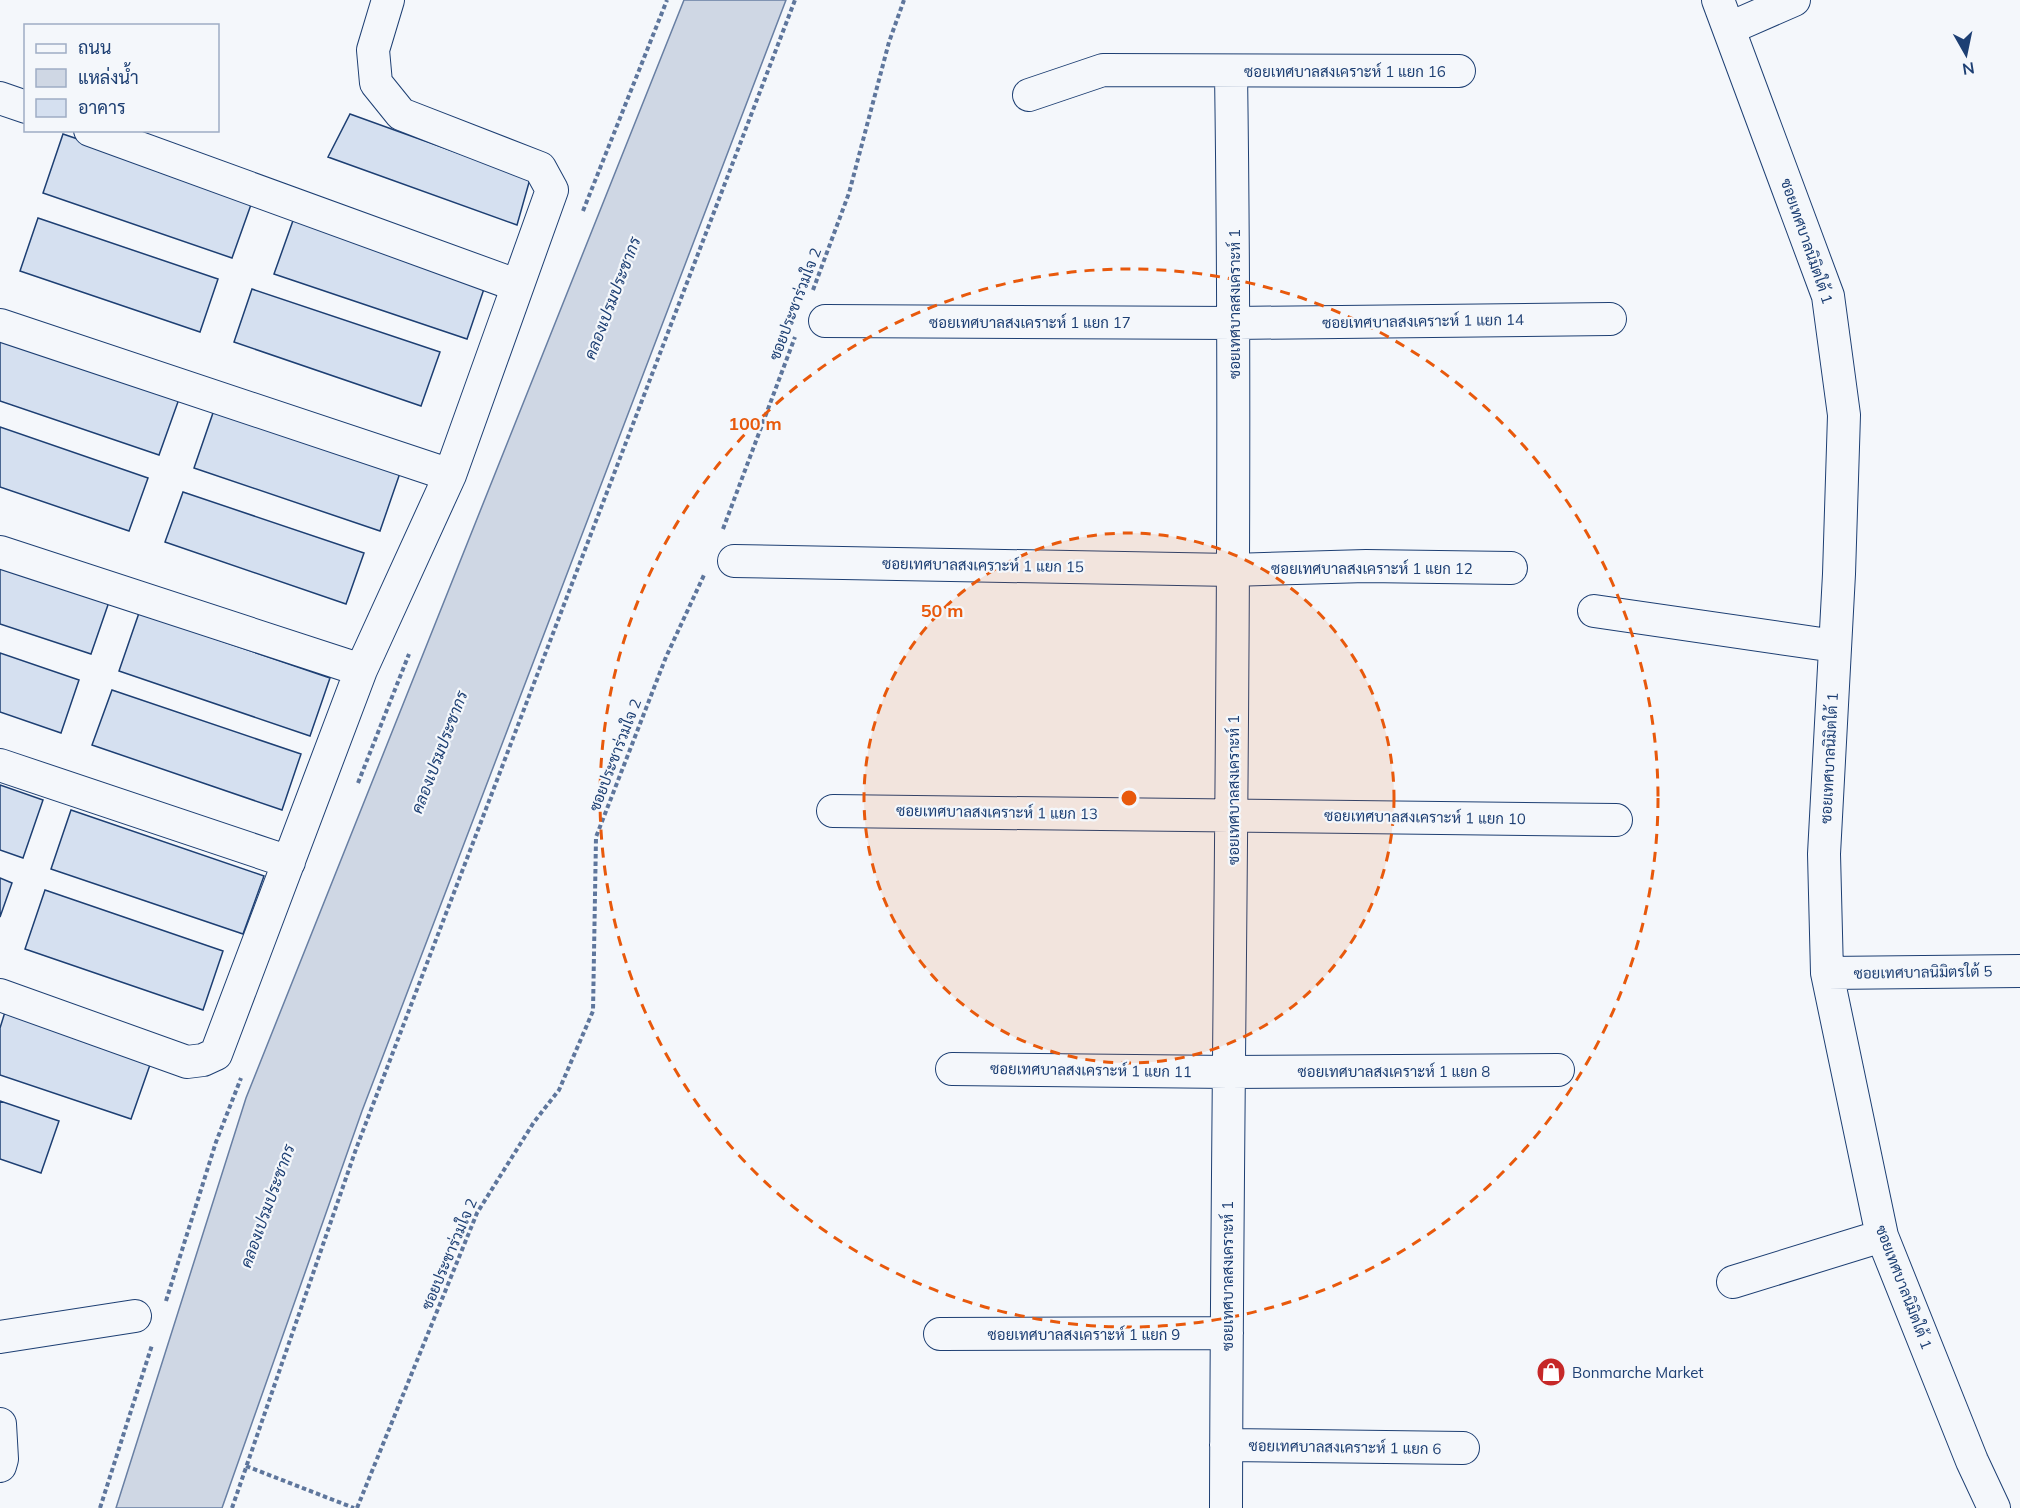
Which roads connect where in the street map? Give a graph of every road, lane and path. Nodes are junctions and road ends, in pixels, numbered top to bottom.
1 (388, 0) edge
2 (667, 0) edge
3 (795, 0) edge
4 (904, 0) edge
5 (1794, 0) edge
6 (1724, 14) edge
7 (1459, 71) dead end
8 (1231, 72) junction
9 (1029, 95) dead end
10 (0, 98) edge
11 (24, 106) edge
12 (95, 132) edge
13 (579, 222) dead end
14 (516, 285) junction
15 (812, 293) dead end
16 (1610, 319) dead end
17 (1235, 322) junction
18 (812, 324) joint
19 (0, 325) edge
20 (450, 475) junction
21 (0, 552) edge
22 (720, 556) junction
23 (1511, 568) dead end
24 (1232, 570) junction
25 (1594, 611) dead end
26 (413, 643) dead end
27 (1835, 646) junction
28 (361, 670) junction
29 (0, 765) edge
30 (356, 787) dead end
31 (833, 811) dead end
32 (1233, 814) junction
33 (1616, 820) dead end
34 (289, 862) junction
35 (2020, 971) edge
36 (1827, 973) junction
37 (0, 995) edge
38 (952, 1069) dead end
39 (1558, 1070) dead end
40 (1229, 1072) junction
41 (242, 1075) dead end
42 (1882, 1236) junction
43 (1733, 1282) dead end
44 (165, 1302) dead end
45 (145, 1326) joint
46 (1227, 1333) junction
47 (940, 1334) dead end
48 (0, 1337) edge
49 (0, 1424) edge
50 (1226, 1446) junction
51 (1463, 1448) dead end
52 (0, 1466) edge
53 (246, 1466) junction
54 (100, 1508) edge
55 (232, 1508) edge
56 (356, 1508) edge
57 (1226, 1508) edge
58 (1994, 1508) edge

1 - 14 street
2 - 13 path
3 - 53 path
4 - 15 path, ซอยประชาร่วมใจ 2
5 - 6 street
6 - 27 street, ซอยเทศบาลนิมิตใต้ 1
7 - 8 street, ซอยเทศบาลสงเคราะห์ 1 แยก 16
8 - 9 street, ซอยเทศบาลสงเคราะห์ 1 แยก 16
8 - 17 street, ซอยเทศบาลสงเคราะห์ 1
10 - 11 street
12 - 14 street
14 - 20 street
16 - 17 street, ซอยเทศบาลสงเคราะห์ 1 แยก 14
17 - 18 street, ซอยเทศบาลสงเคราะห์ 1 แยก 17
17 - 24 street, ซอยเทศบาลสงเคราะห์ 1
18 - 22 path, ซอยประชาร่วมใจ 2
19 - 20 street
20 - 28 street
21 - 28 street
22 - 24 street, ซอยเทศบาลสงเคราะห์ 1 แยก 15
22 - 56 path, ซอยประชาร่วมใจ 2
23 - 24 street, ซอยเทศบาลสงเคราะห์ 1 แยก 12
24 - 32 street, ซอยเทศบาลสงเคราะห์ 1
25 - 27 street
26 - 30 path
27 - 36 street, ซอยเทศบาลนิมิตใต้ 1
28 - 34 street
29 - 34 street
31 - 32 street, ซอยเทศบาลสงเคราะห์ 1 แยก 13
32 - 33 street, ซอยเทศบาลสงเคราะห์ 1 แยก 10
32 - 40 street, ซอยเทศบาลสงเคราะห์ 1
34 - 37 street
35 - 36 street, ซอยเทศบาลนิมิตรใต้ 5
36 - 42 street, ซอยเทศบาลนิมิตใต้ 1
38 - 40 street, ซอยเทศบาลสงเคราะห์ 1 แยก 11
39 - 40 street, ซอยเทศบาลสงเคราะห์ 1 แยก 8
40 - 46 street, ซอยเทศบาลสงเคราะห์ 1
41 - 44 path
42 - 43 street
42 - 58 street, ซอยเทศบาลนิมิตใต้ 1
45 - 48 street
45 - 54 path
46 - 47 street, ซอยเทศบาลสงเคราะห์ 1 แยก 9
46 - 50 street, ซอยเทศบาลสงเคราะห์ 1
49 - 52 street
50 - 51 street, ซอยเทศบาลสงเคราะห์ 1 แยก 6
50 - 57 street, ซอยเทศบาลสงเคราะห์ 1
53 - 55 path
53 - 56 path

